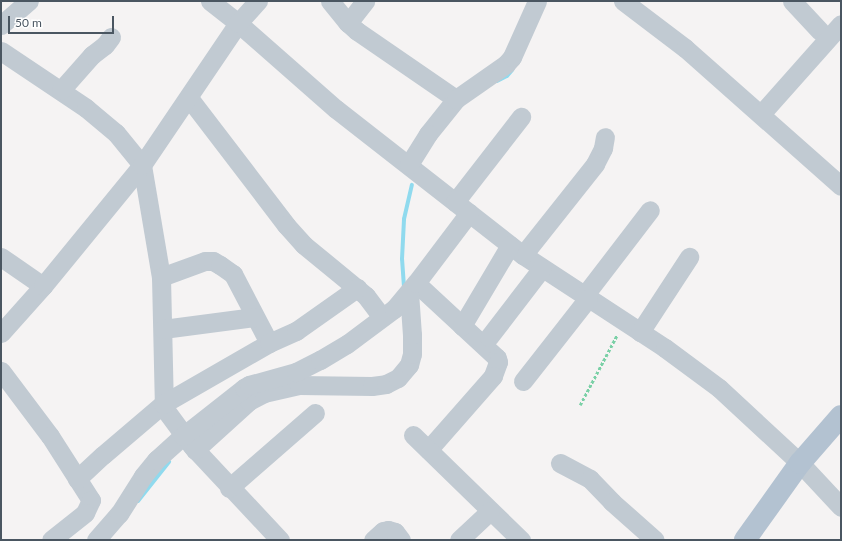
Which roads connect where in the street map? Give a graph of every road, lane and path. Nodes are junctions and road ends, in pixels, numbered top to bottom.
1 (29, 1) edge
2 (210, 1) edge
3 (258, 1) edge
4 (330, 1) edge
5 (366, 1) edge
6 (537, 1) edge
7 (792, 1) edge
8 (635, 4) edge
9 (348, 23) junction
10 (238, 24) junction
11 (841, 24) edge
12 (1, 25) edge
13 (820, 31) dead end
14 (111, 37) dead end
15 (1, 51) edge
16 (61, 90) junction
17 (189, 98) junction
18 (456, 99) junction
19 (760, 114) junction
20 (521, 118) dead end
21 (605, 137) dead end
22 (142, 165) junction
23 (409, 165) junction
24 (841, 186) edge
25 (462, 207) junction
26 (650, 210) dead end
27 (516, 250) junction
28 (1, 257) edge
29 (689, 257) dead end
30 (542, 268) junction
31 (161, 277) junction
32 (43, 286) junction
33 (357, 288) junction
34 (411, 289) junction
35 (586, 297) junction
36 (388, 313) junction
37 (254, 317) junction
38 (462, 326) junction
39 (632, 327) junction
40 (163, 329) junction
41 (1, 333) edge
42 (488, 337) dead end
43 (269, 343) junction
44 (1, 371) edge
45 (523, 381) dead end
46 (163, 404) junction
47 (580, 405) dead end
48 (315, 414) dead end
49 (841, 416) edge
50 (413, 435) dead end
51 (183, 436) junction
52 (195, 450) junction
53 (428, 450) junction
54 (560, 463) dead end
55 (800, 463) junction
56 (77, 479) junction
57 (230, 488) junction
58 (841, 506) edge
59 (490, 512) junction
60 (51, 540) edge
61 (96, 540) edge
62 (280, 540) edge
63 (373, 540) edge
64 (401, 540) edge
65 (458, 540) edge
66 (521, 540) edge
67 (655, 540) edge
68 (745, 540) edge

1 - 12 street
2 - 10 street
3 - 10 street
4 - 9 street
5 - 9 street
6 - 18 street
7 - 13 street
8 - 19 street
9 - 18 street
10 - 17 street
10 - 23 street
11 - 19 street
14 - 16 street
15 - 16 street
16 - 22 street
17 - 22 street
17 - 33 street
18 - 23 street
19 - 24 street
20 - 25 street
21 - 27 street
22 - 31 street
22 - 32 street
23 - 25 street
25 - 27 street
25 - 34 street
26 - 35 street
27 - 30 street
27 - 38 street
28 - 32 street
29 - 39 street
30 - 35 street
30 - 42 street
31 - 37 street
31 - 40 street
32 - 41 street
33 - 36 street
33 - 43 street
34 - 36 street
34 - 38 street
34 - 52 street
35 - 39 street
35 - 45 street
36 - 51 street
37 - 40 street
37 - 43 street
38 - 53 street
39 - 47 path
39 - 55 street
40 - 46 street
43 - 46 street
44 - 56 street
46 - 51 street
46 - 56 street
48 - 57 street
49 - 55 main road
50 - 53 street
51 - 52 street
51 - 61 street
52 - 57 street
53 - 59 street
54 - 67 street
55 - 58 street
55 - 68 main road
56 - 60 street
57 - 62 street
59 - 65 street
59 - 66 street
63 - 64 street

